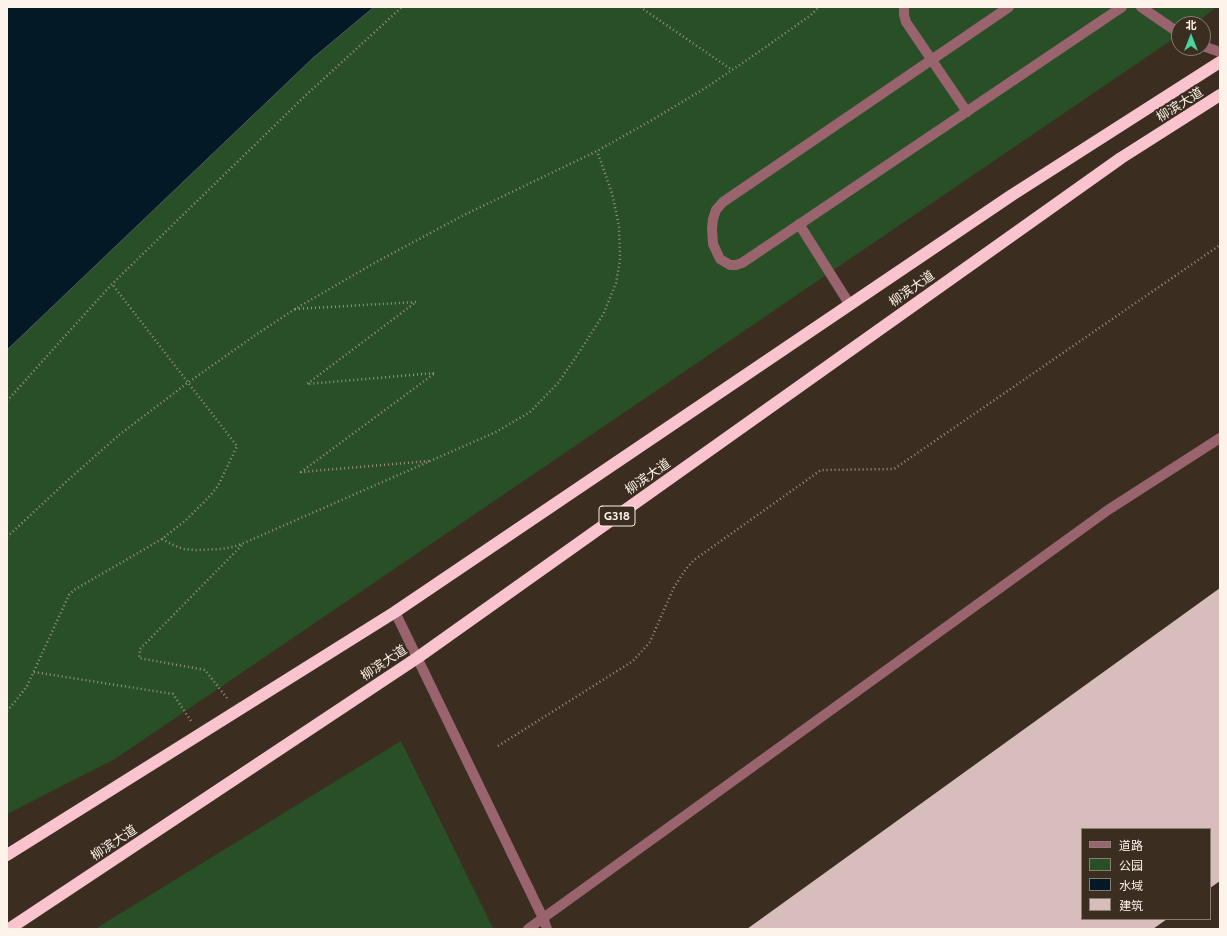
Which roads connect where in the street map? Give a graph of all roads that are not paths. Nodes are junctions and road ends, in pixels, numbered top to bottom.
1 (904, 7) edge
2 (1009, 7) edge
3 (1122, 7) edge
4 (1141, 7) edge
5 (1171, 28) edge
6 (932, 60) junction
7 (1220, 62) edge
8 (1220, 96) edge
9 (967, 112) junction
10 (799, 224) junction
11 (850, 305) junction
12 (1220, 438) edge
13 (395, 612) junction
14 (417, 658) junction
15 (7, 855) edge
16 (543, 918) junction
17 (9, 929) edge
18 (528, 929) edge
19 (547, 929) edge

1 - 6 street
2 - 6 street
3 - 9 street
4 - 5 street
6 - 9 street
6 - 10 street
7 - 11 highway, 柳滨大道
8 - 14 highway, 柳滨大道 / G318
9 - 10 street
10 - 11 street
11 - 13 highway, 柳滨大道
12 - 16 street
13 - 14 street
13 - 15 highway, 柳滨大道
14 - 16 street
14 - 17 highway, 柳滨大道 / G318
16 - 18 street
16 - 19 street

